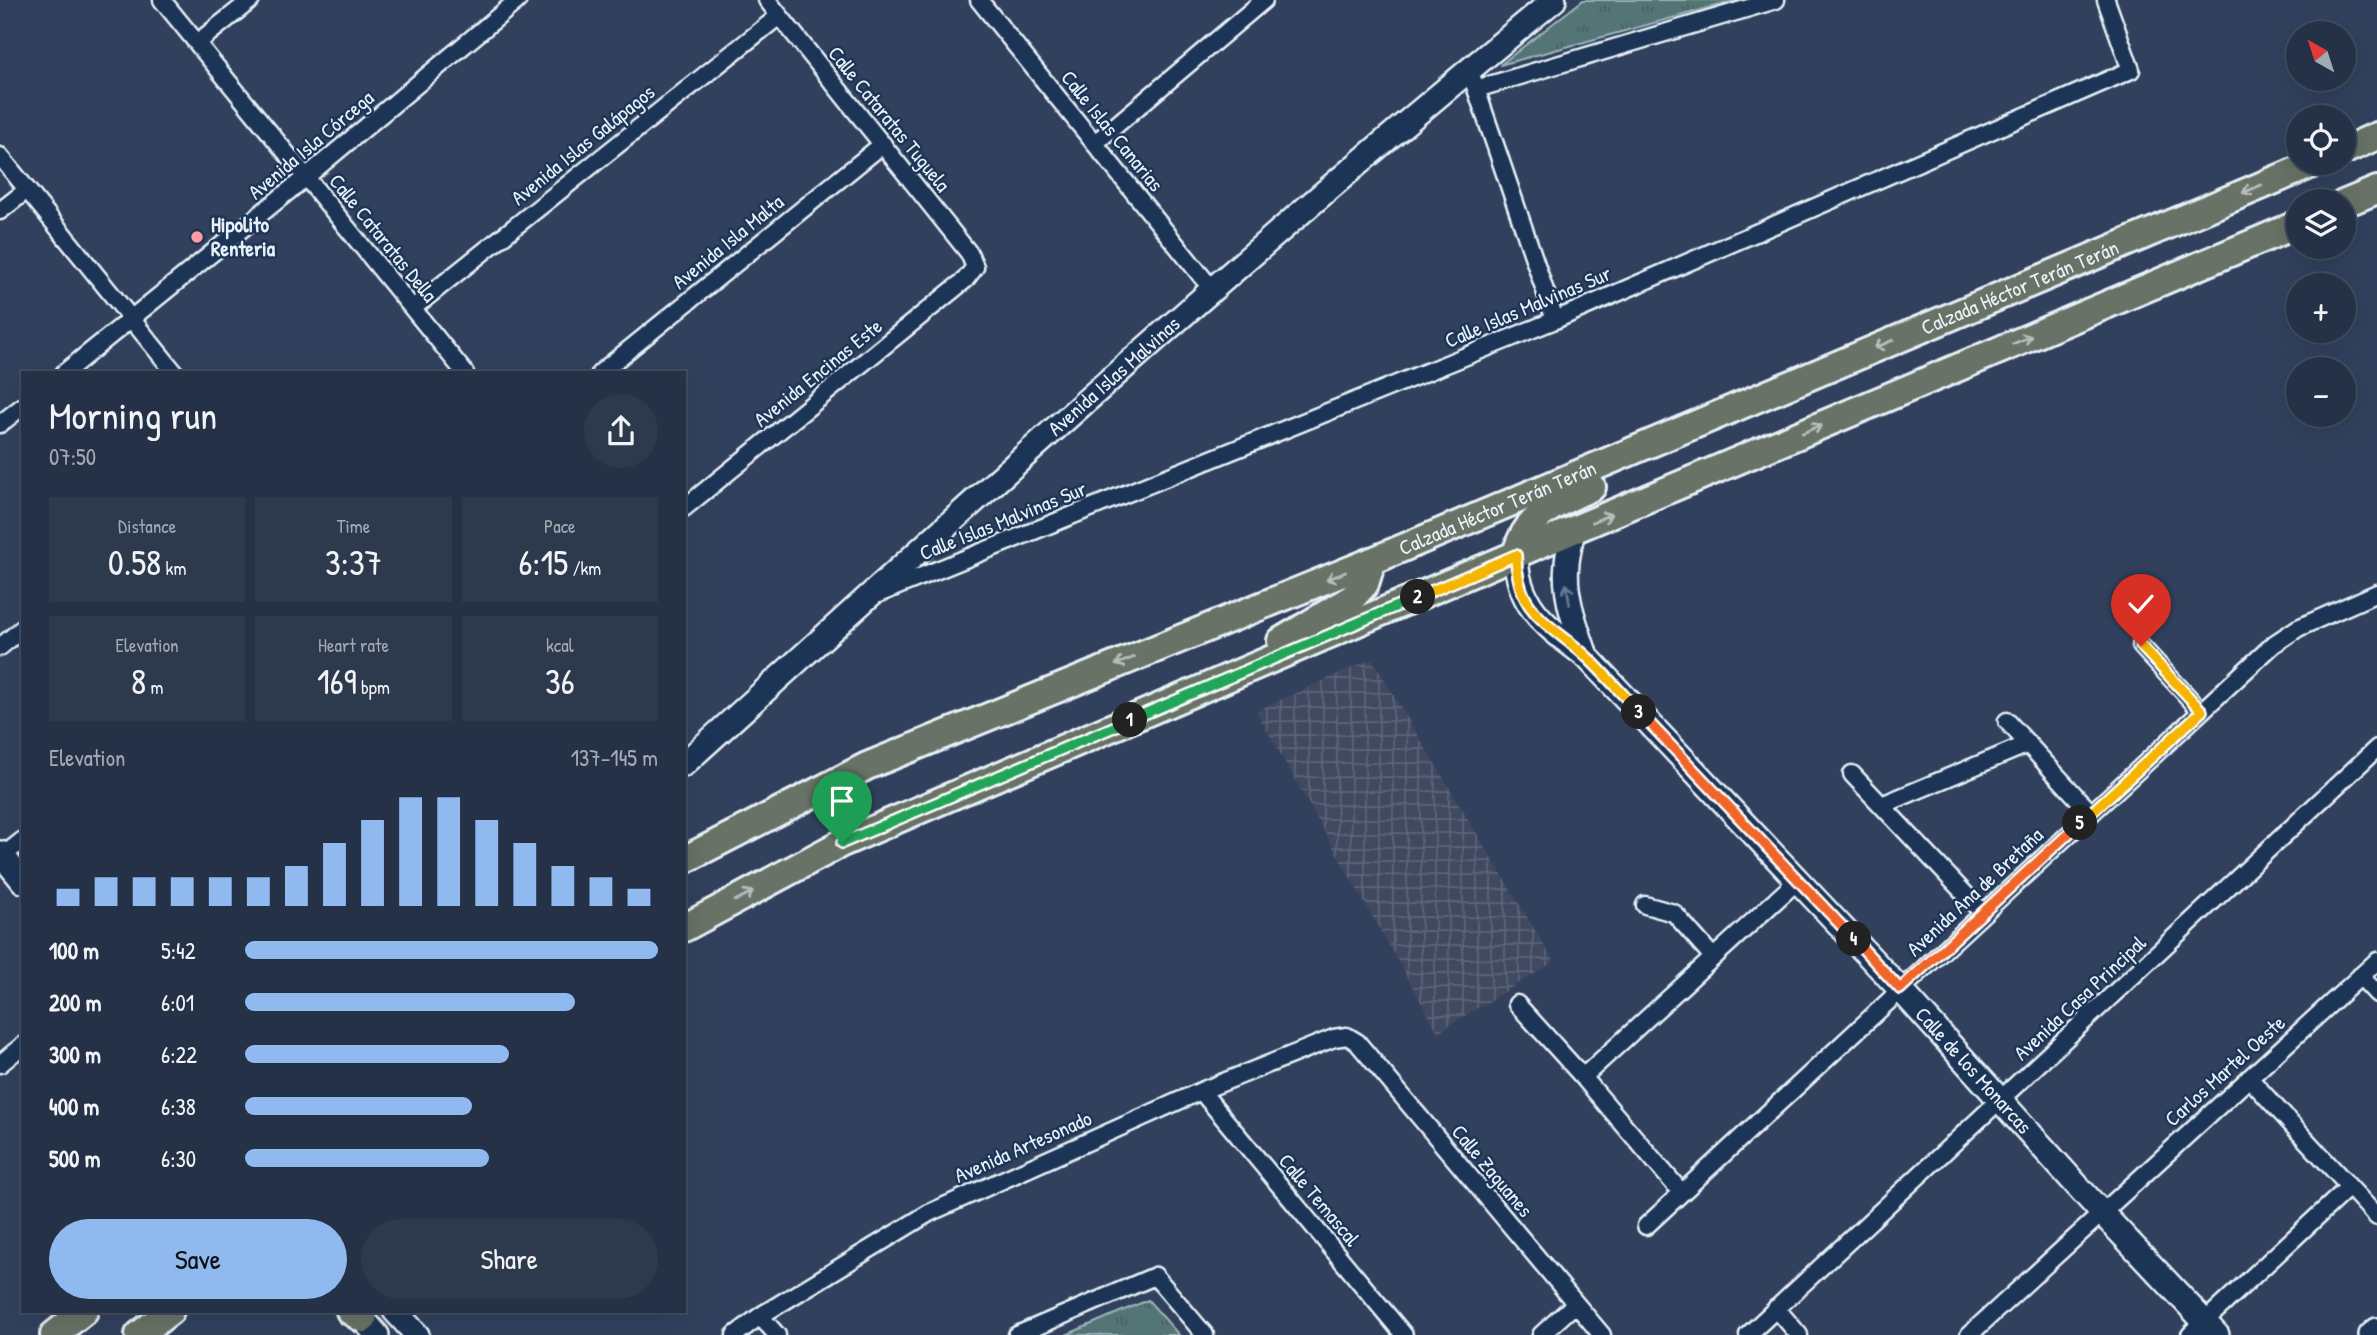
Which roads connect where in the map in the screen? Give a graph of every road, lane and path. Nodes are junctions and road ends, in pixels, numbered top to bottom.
1 (162, 0) edge
2 (251, 0) edge
3 (518, 0) edge
4 (767, 0) edge
5 (1265, 0) edge
6 (1554, 0) edge
7 (1776, 0) edge
8 (2106, 0) edge
9 (988, 3) edge
10 (779, 16) junction
11 (197, 43) junction
12 (1473, 79) junction
13 (2377, 136) edge
14 (1095, 143) junction
15 (883, 144) junction
16 (2356, 145) edge
17 (0, 156) edge
18 (2287, 175) edge
19 (306, 177) junction
20 (27, 190) junction
21 (2377, 190) edge
22 (2356, 199) edge
23 (0, 211) edge
24 (2286, 229) edge
25 (975, 267) joint
26 (1211, 288) junction
27 (413, 307) junction
28 (131, 319) junction
29 (1555, 320) junction
30 (66, 371) edge
31 (173, 371) edge
32 (463, 371) edge
33 (602, 371) edge
34 (21, 408) edge
35 (0, 424) edge
36 (1658, 440) junction
37 (686, 507) edge
38 (1573, 530) junction
39 (1516, 555) junction
40 (1372, 561) junction
41 (2377, 593) edge
42 (866, 599) junction
43 (21, 630) edge
44 (2141, 646) dead end
45 (0, 647) edge
46 (1586, 656) junction
47 (1228, 678) junction
48 (2202, 711) junction
49 (2007, 720) dead end
50 (2028, 744) junction
51 (2377, 748) edge
52 (686, 762) edge
53 (1852, 774) dead end
54 (1882, 805) junction
55 (2091, 813) junction
56 (21, 841) edge
57 (1, 856) edge
58 (686, 859) edge
59 (21, 879) edge
60 (1798, 880) junction
61 (1645, 905) dead end
62 (1983, 913) junction
63 (686, 927) edge
64 (1713, 957) junction
65 (2377, 961) edge
66 (2360, 976) junction
67 (1900, 989) junction
68 (2377, 994) edge
69 (1517, 1004) dead end
70 (1347, 1036) joint
71 (21, 1047) edge
72 (0, 1064) edge
73 (1583, 1077) junction
74 (2249, 1078) junction
75 (1201, 1091) junction
76 (2001, 1101) junction
77 (2349, 1187) junction
78 (1681, 1192) junction
79 (2101, 1212) junction
80 (2377, 1217) edge
81 (1646, 1226) dead end
82 (1575, 1304) junction
83 (1776, 1308) junction
84 (82, 1313) edge
85 (167, 1313) edge
86 (397, 1313) edge
87 (760, 1316) junction
88 (2377, 1330) edge
89 (2204, 1331) edge
90 (54, 1335) edge
91 (139, 1335) edge
92 (417, 1335) edge
93 (735, 1335) edge
94 (777, 1335) edge
95 (1017, 1335) edge
96 (1205, 1335) edge
97 (1404, 1335) edge
98 (1541, 1335) edge
99 (1602, 1335) edge
100 (1748, 1335) edge
101 (1799, 1335) edge
102 (1969, 1335) edge
103 (2371, 1335) edge

1 - 11 street, Calle Cataratas Della
2 - 11 street
3 - 19 street, Avenida Isla Córcega
4 - 10 street, Calle Cataratas Tuguela
5 - 14 street
6 - 12 street, Avenida Islas Malvinas
7 - 12 street
8 - 29 street, Calle Islas Malvinas Sur
9 - 14 street, Calle Islas Canarias
10 - 15 street, Calle Cataratas Tuguela
10 - 27 street, Avenida Islas Galápagos
11 - 19 street, Calle Cataratas Della
12 - 26 street, Avenida Islas Malvinas
12 - 29 street
13 - 16 main road
14 - 26 street, Calle Islas Canarias
15 - 25 street, Calle Cataratas Tuguela
15 - 33 street, Avenida Isla Malta
17 - 20 street
18 -> 36 main road, Calzada Héctor Terán Terán
19 - 27 street, Calle Cataratas Della
19 - 28 street, Avenida Isla Córcega
20 - 23 street
20 - 28 street
21 - 22 main road
38 -> 24 main road
25 - 37 street, Avenida Encinas Este
26 - 42 street, Avenida Islas Malvinas
27 - 32 street, Calle Cataratas Della
28 - 30 street, Avenida Isla Córcega
28 - 31 street
29 - 42 street, Calle Islas Malvinas Sur
34 - 35 street
36 - 39 main road
36 - 40 main road, Calzada Héctor Terán Terán
38 - 39 main road
46 -> 38 street, Calle de los Monarcas
39 - 46 street, Calle de los Monarcas
39 - 47 main road
40 - 47 main road
40 -> 58 main road, Calzada Héctor Terán Terán
41 - 48 street, Avenida Ana de Bretaña
42 - 52 street, Avenida Islas Malvinas
43 - 45 street
44 - 48 street
46 - 60 street, Calle de los Monarcas
63 -> 47 main road
48 - 55 street, Avenida Ana de Bretaña
49 - 50 street
50 - 54 street
50 - 55 street
51 - 76 street, Avenida Casa Principal
53 - 54 street
54 - 62 street
55 - 62 street, Avenida Ana de Bretaña
56 - 57 street
57 - 59 street
60 - 64 street
60 - 67 street, Calle de los Monarcas
61 - 64 street
62 - 67 street, Avenida Ana de Bretaña
64 - 73 street
65 - 66 street, Carlos Martel Oeste
66 - 68 street
66 - 74 street, Carlos Martel Oeste
67 - 76 street, Calle de los Monarcas
67 - 78 street, Avenida Ana de Bretaña
69 - 73 street
70 - 75 street, Avenida Artesonado
70 - 82 street, Calle Zaguanes
71 - 72 street
73 - 78 street
74 - 77 street
74 - 79 street, Carlos Martel Oeste
75 - 87 street, Avenida Artesonado
75 - 97 street, Calle Temascal
76 - 79 street, Calle de los Monarcas
76 - 83 street, Avenida Casa Principal
77 - 80 street
77 - 89 street
78 - 81 street, Avenida Ana de Bretaña
79 - 89 street, Calle de los Monarcas
79 - 102 street, Carlos Martel Oeste
82 - 98 street
82 - 99 street, Calle Zaguanes
83 - 100 street, Avenida Casa Principal
83 - 101 street
84 - 90 main road
85 - 91 main road
86 - 92 street
87 - 93 street, Avenida Artesonado
87 - 94 street
88 - 103 street
95 - 96 street

